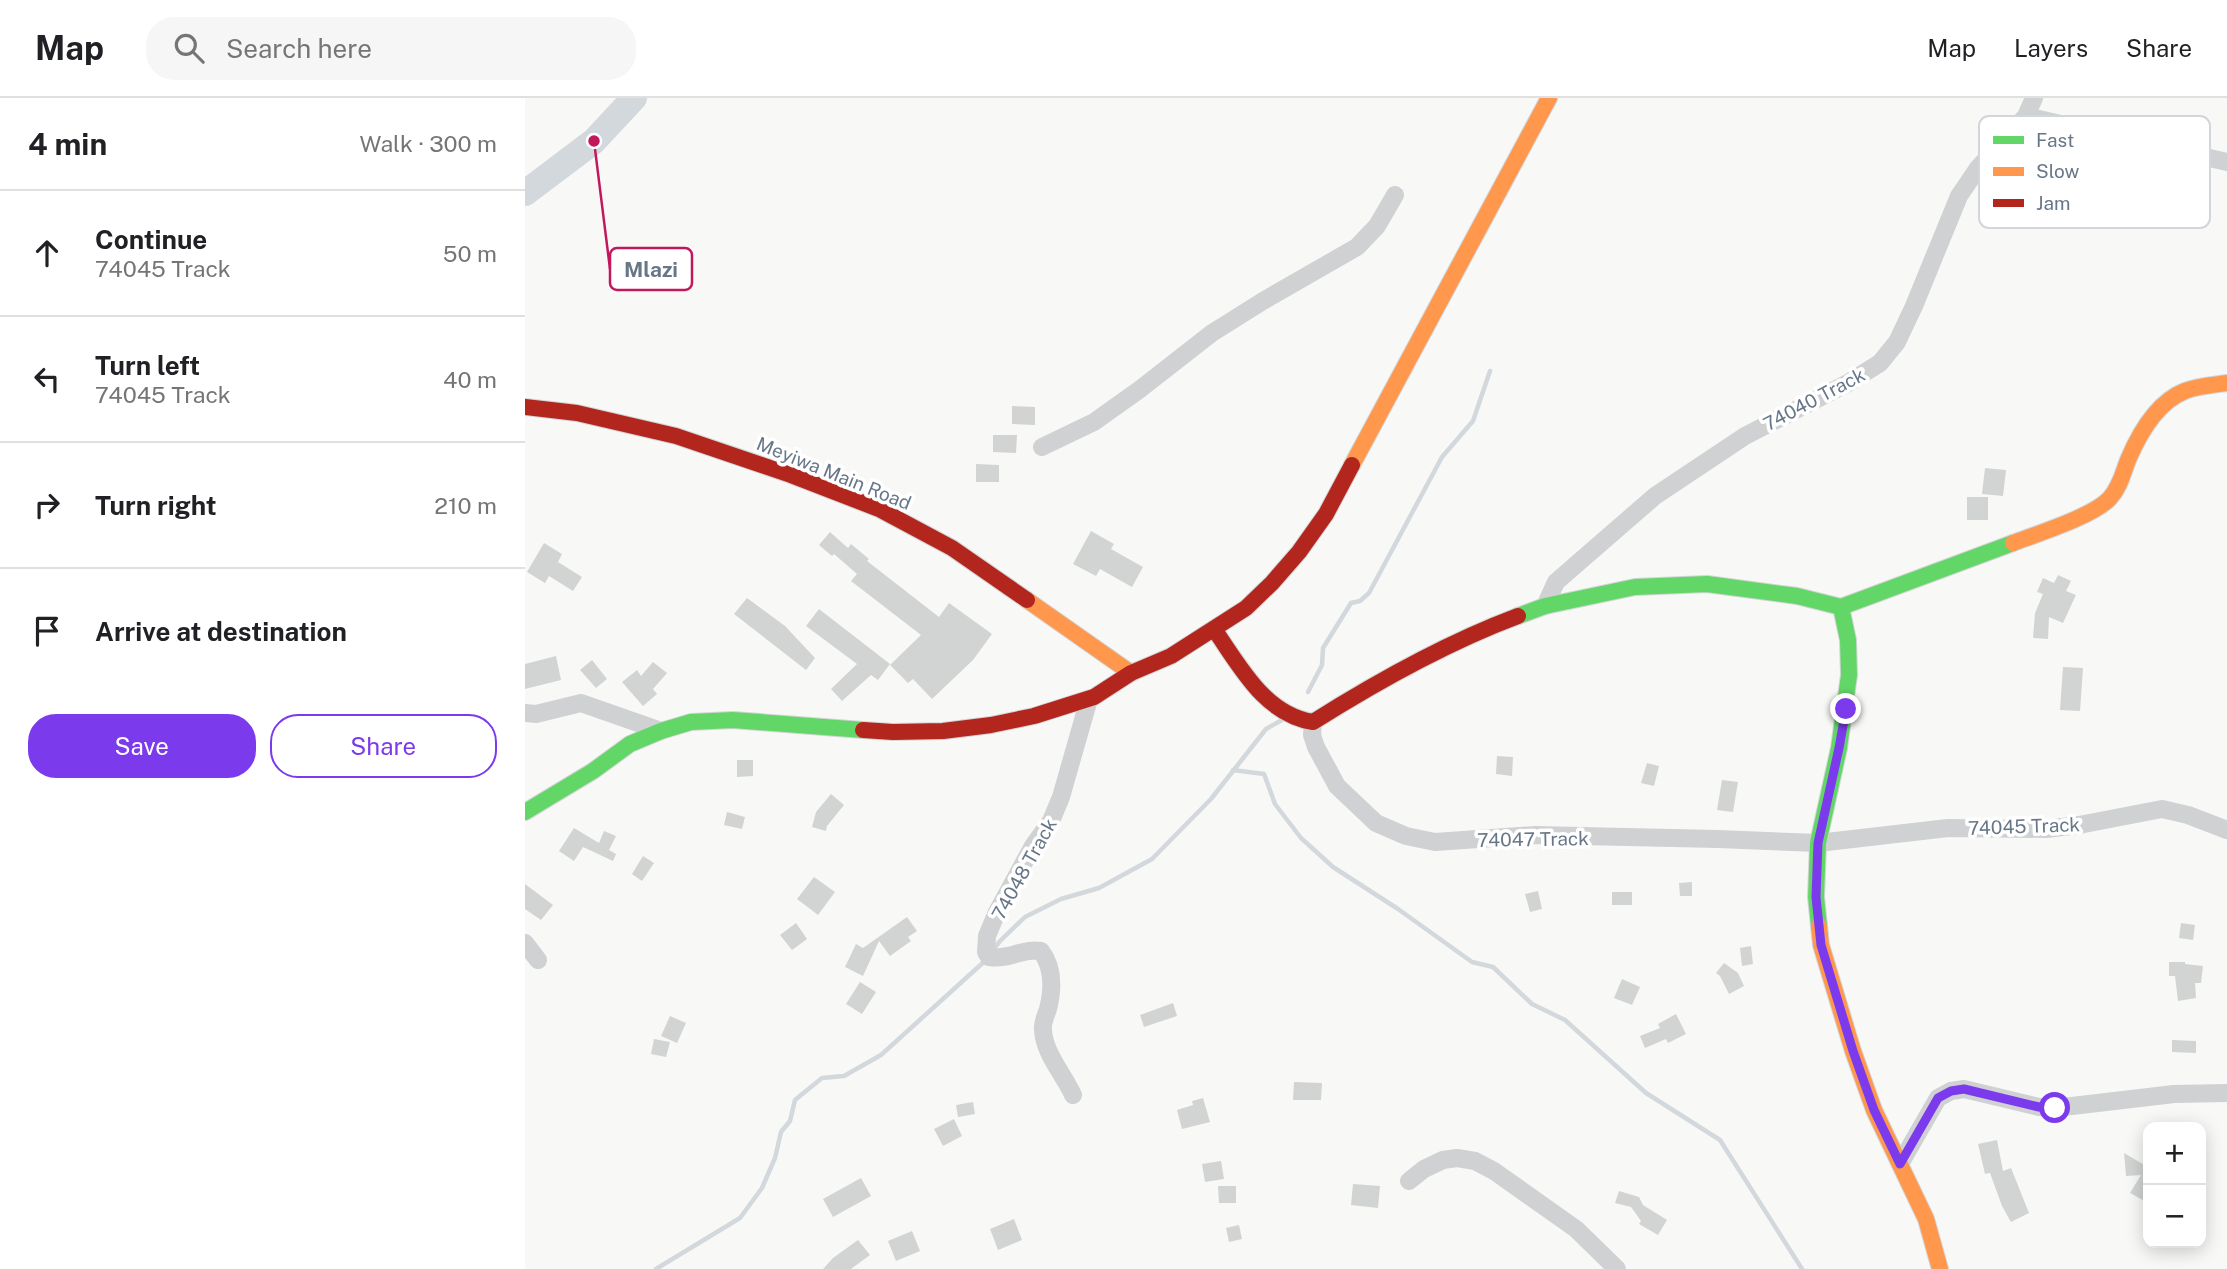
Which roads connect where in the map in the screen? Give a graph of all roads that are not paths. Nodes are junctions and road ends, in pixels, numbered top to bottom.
1 (1549, 98) edge
2 (2034, 98) edge
3 (2026, 116) edge
4 (1979, 168) edge
5 (1395, 195) dead end
6 (2227, 383) edge
7 (525, 407) edge
8 (1042, 447) dead end
9 (1545, 606) junction
10 (1842, 607) junction
11 (1214, 629) junction
12 (1131, 673) junction
13 (1089, 699) junction
14 (525, 713) edge
15 (1307, 721) junction
16 (661, 731) junction
17 (525, 812) edge
18 (2227, 830) edge
19 (1818, 843) junction
20 (525, 943) edge
21 (538, 960) dead end
22 (2227, 1093) edge
23 (1073, 1095) dead end
24 (1900, 1164) junction
25 (1409, 1181) dead end
26 (1618, 1269) edge
27 (1940, 1269) edge

1 - 11 street
2 - 3 street, 74040 Track
4 - 9 street, 74040 Track
5 - 8 street
6 - 10 street
7 - 12 street, Meyiwa Main Road
9 - 10 street
9 - 15 street
10 - 19 street
11 - 12 street
11 - 15 street
12 - 13 street
13 - 16 street
13 - 23 street, 74048 Track
14 - 16 street
15 - 19 street, 74047 Track
16 - 17 street
18 - 19 street, 74045 Track
19 - 24 street
20 - 21 street
22 - 24 street
24 - 27 street
25 - 26 street

